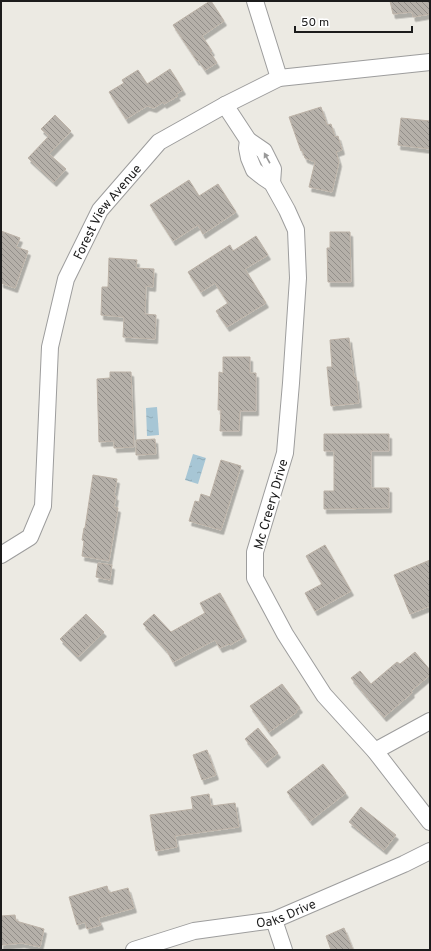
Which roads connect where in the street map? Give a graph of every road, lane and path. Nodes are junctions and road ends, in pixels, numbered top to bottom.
1 (255, 1) edge
2 (430, 62) edge
3 (279, 78) junction
4 (226, 105) junction
5 (1, 555) edge
6 (430, 721) edge
7 (375, 751) junction
8 (430, 822) edge
9 (430, 851) edge
10 (274, 920) junction
11 (134, 950) edge
12 (284, 950) edge

1 - 3 street
2 - 3 street, Forest View Avenue
3 - 4 street, Forest View Avenue
4 - 5 street, Forest View Avenue
4 - 7 street, Mc Creery Drive
6 - 7 street
7 - 8 street, Mc Creery Drive
9 - 10 street, Oaks Drive
10 - 11 street, Oaks Drive
10 - 12 street

